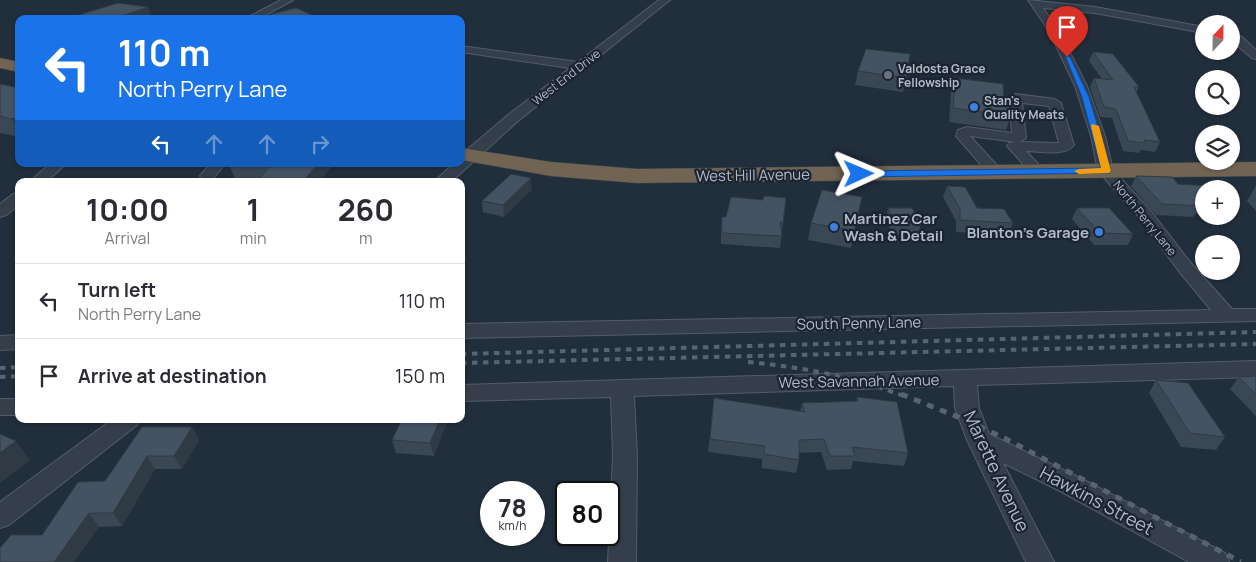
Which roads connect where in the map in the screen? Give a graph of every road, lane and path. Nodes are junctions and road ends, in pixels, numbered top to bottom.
1 (288, 0) edge
2 (665, 0) edge
3 (1034, 2) edge
4 (258, 15) edge
5 (1195, 28) edge
6 (1240, 41) edge
7 (465, 50) edge
8 (1256, 56) edge
9 (0, 63) edge
10 (15, 66) edge
11 (579, 66) junction
12 (1055, 103) junction
13 (1089, 108) junction
14 (1016, 142) junction
15 (465, 157) edge
16 (465, 159) edge
17 (55, 167) edge
18 (216, 167) edge
19 (455, 167) edge
20 (1256, 169) edge
21 (1106, 171) junction
22 (995, 172) junction
23 (1038, 172) junction
24 (208, 176) dead end
25 (42, 178) edge
26 (445, 178) edge
27 (15, 199) edge
28 (0, 212) edge
29 (1256, 314) edge
30 (1227, 316) junction
31 (465, 330) edge
32 (15, 342) edge
33 (0, 343) edge
34 (1256, 369) edge
35 (965, 378) junction
36 (622, 387) junction
37 (465, 392) edge
38 (0, 407) edge
39 (15, 407) edge
40 (124, 423) edge
41 (979, 440) junction
42 (0, 517) edge
43 (622, 562) edge
44 (1040, 562) edge
45 (1215, 562) edge

1 - 4 street
2 - 11 street, West End Drive
3 - 5 street
3 - 13 street, North Perry Lane
6 - 8 street
7 - 11 street
9 - 10 highway
11 - 15 street, West End Drive
12 - 13 street
12 - 14 street
12 - 14 street
13 - 21 street, North Perry Lane
14 - 22 street
14 - 23 street
16 - 22 highway, West Hill Avenue
17 - 25 street
18 - 24 street
19 - 26 street, West End Drive
20 - 21 highway, West Hill Avenue
21 - 23 highway, West Hill Avenue
21 - 30 street, North Perry Lane
22 - 23 highway, West Hill Avenue
27 - 28 street
29 - 30 street, South Penny Lane
30 - 31 street, South Penny Lane
32 - 33 street
34 - 35 street, West Savannah Avenue
35 - 36 street, West Savannah Avenue
35 - 41 street, Marette Avenue
36 - 37 street, West Savannah Avenue
36 - 43 street
38 - 39 street
40 - 42 street
41 - 44 street, Marette Avenue
41 - 45 street, Hawkins Street

